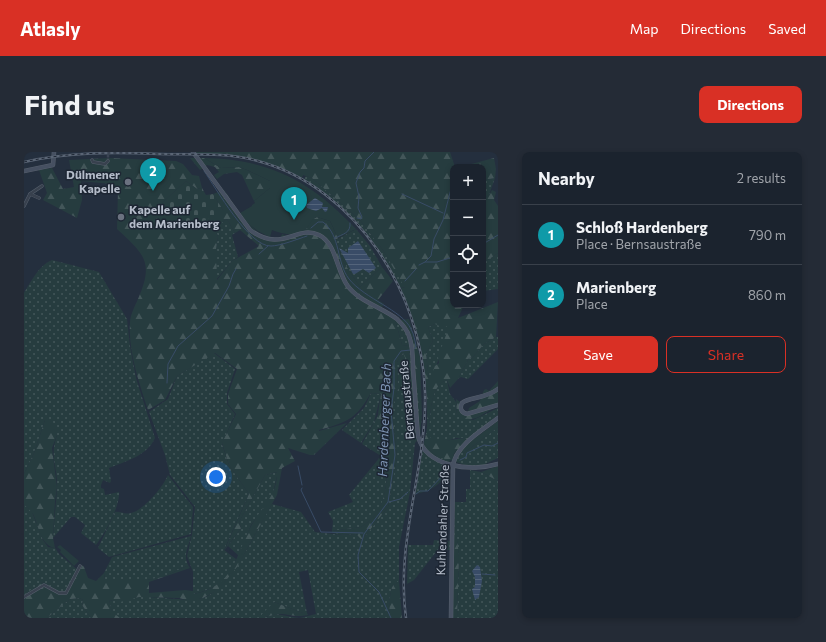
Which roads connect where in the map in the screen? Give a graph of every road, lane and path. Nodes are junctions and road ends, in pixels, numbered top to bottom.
1 (54, 152) edge
2 (193, 152) edge
3 (92, 160) dead end
4 (108, 161) dead end
5 (24, 171) edge
6 (42, 186) dead end
7 (30, 194) junction
8 (39, 198) dead end
9 (24, 206) edge
10 (498, 389) edge
11 (498, 406) edge
12 (498, 418) edge
13 (454, 464) junction
14 (498, 464) edge
15 (80, 566) dead end
16 (24, 597) edge
17 (451, 618) edge

1 - 5 main road
2 - 13 main road, Bernsaustraße
3 - 4 street
6 - 7 street
7 - 8 street
7 - 9 street
10 - 11 main road
12 - 13 main road, Kuhlendahler Straße
13 - 14 main road, Bernsaustraße
13 - 17 main road, Kuhlendahler Straße
15 - 16 street

